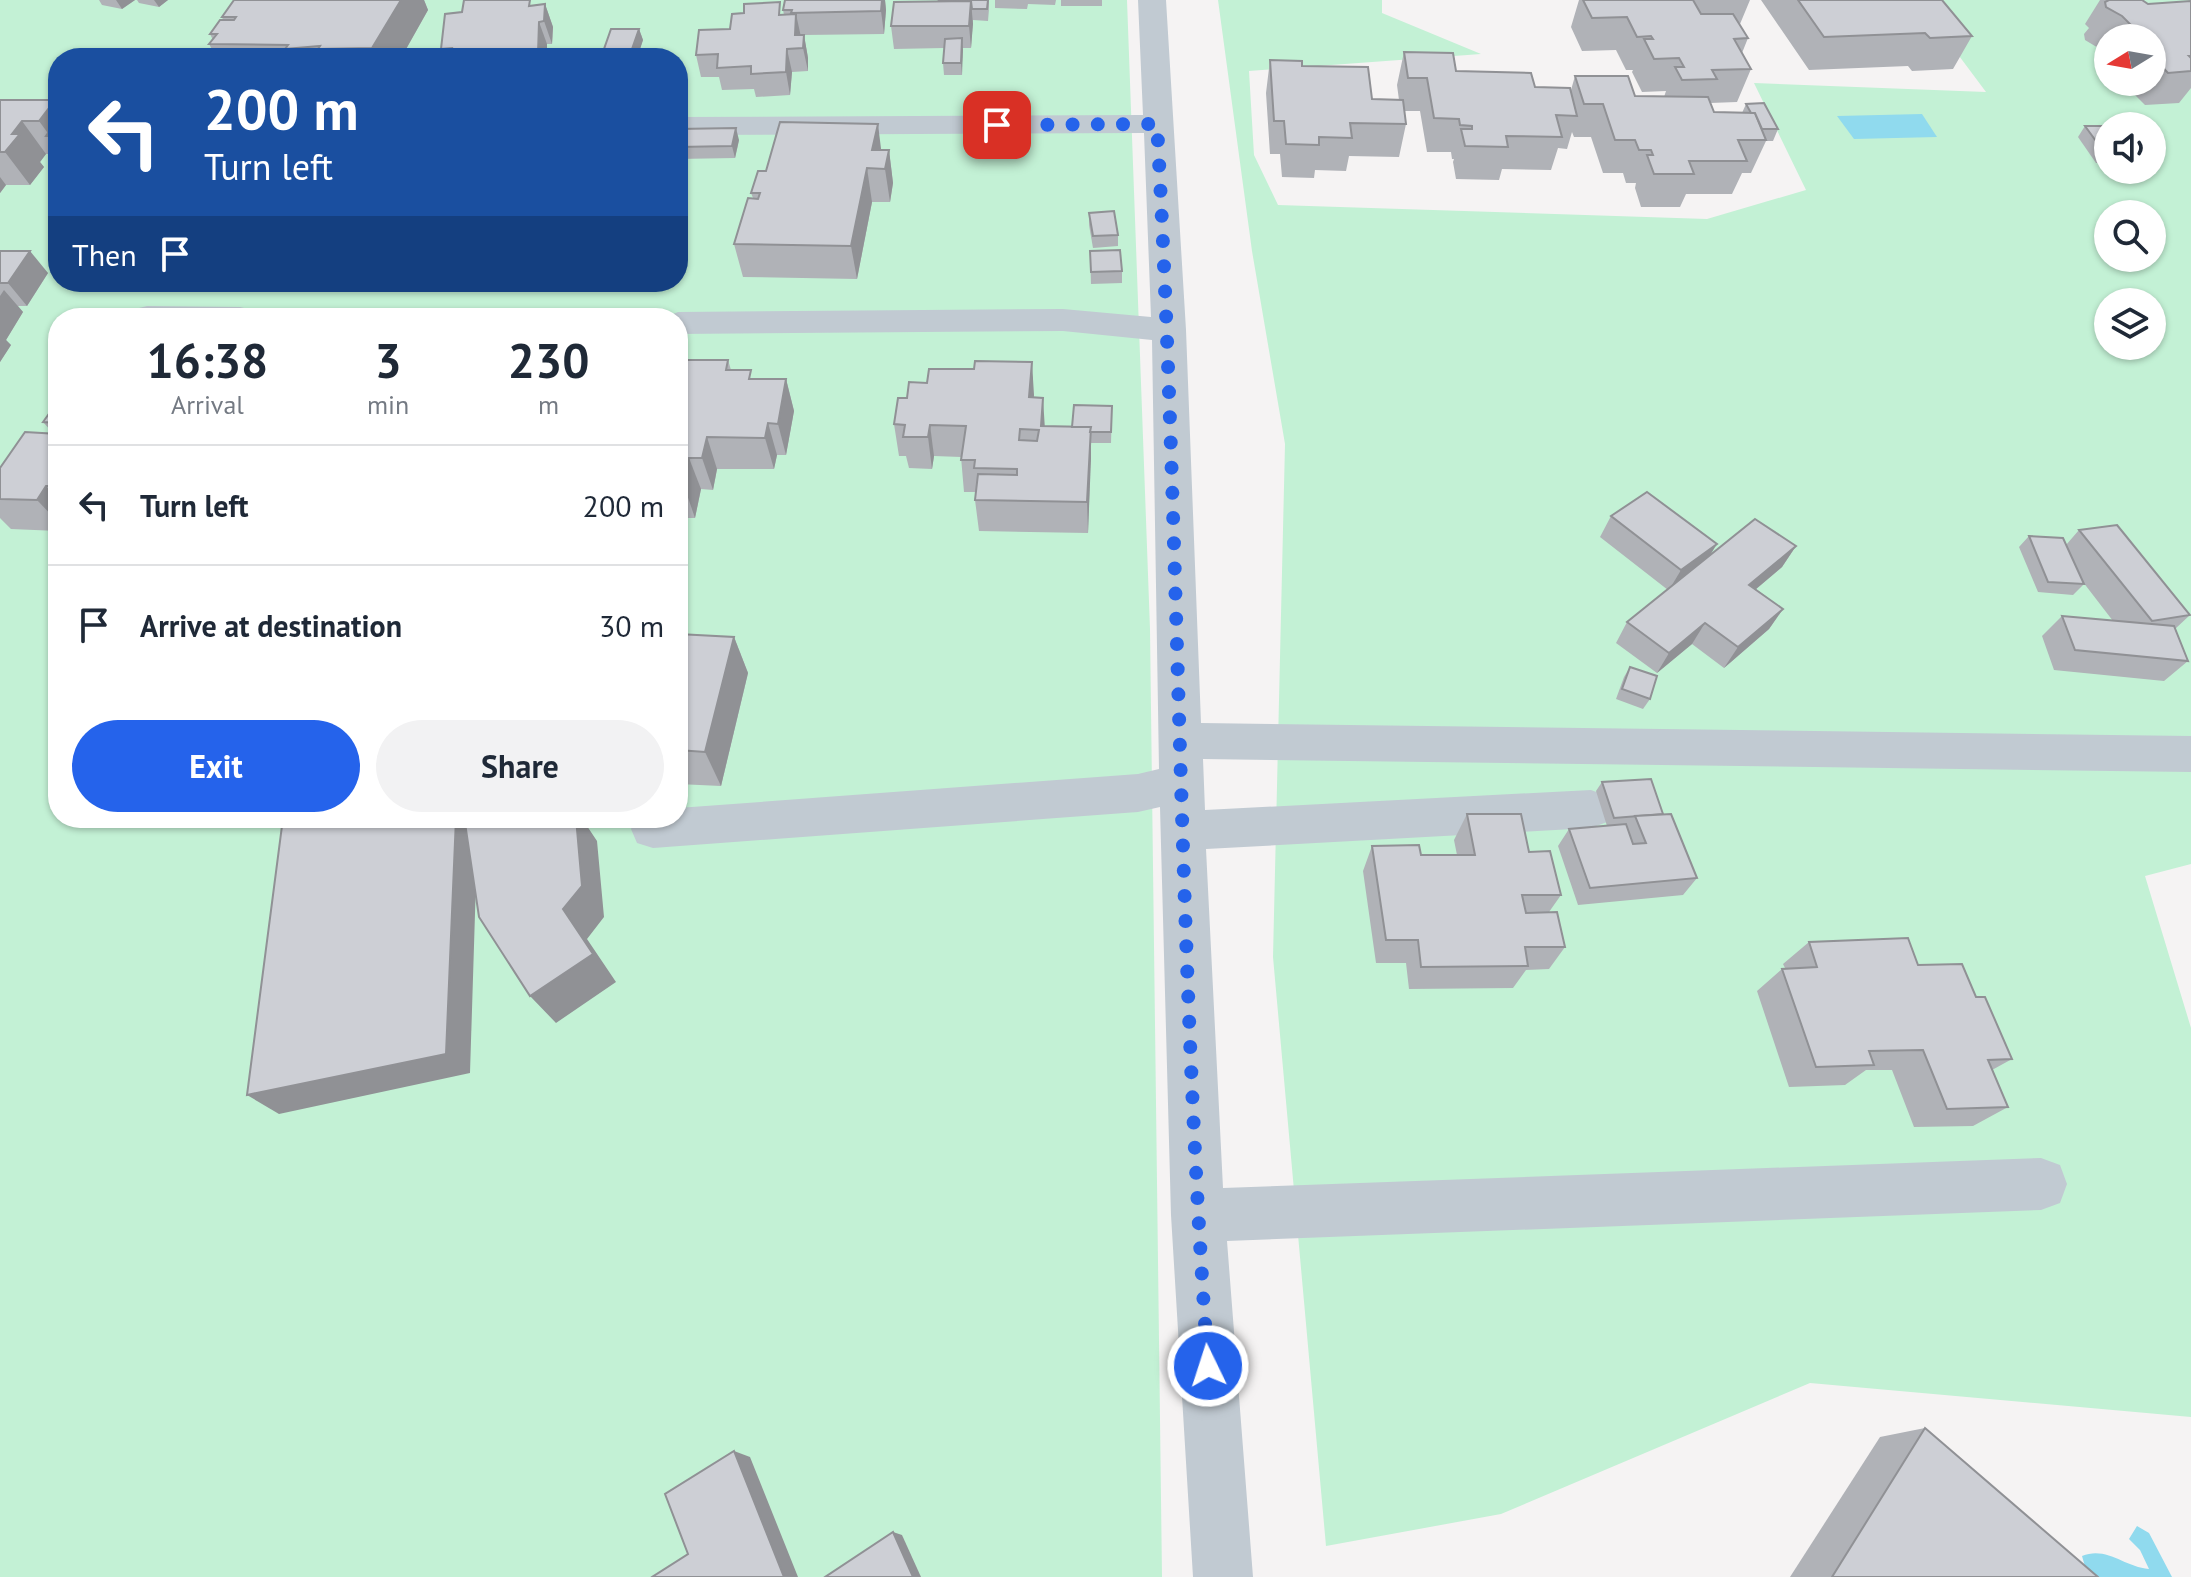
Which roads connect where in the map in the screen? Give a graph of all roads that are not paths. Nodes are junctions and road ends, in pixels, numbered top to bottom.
1 (1152, 0) edge
2 (1157, 124) junction
3 (688, 126) edge
4 (688, 323) edge
5 (1169, 330) junction
6 (2191, 754) edge
7 (1181, 762) junction
8 (1591, 809) dead end
9 (688, 826) edge
10 (666, 828) edge
11 (653, 829) dead end
12 (1183, 831) junction
13 (2041, 1184) dead end
14 (1198, 1215) junction
15 (1223, 1577) edge

1 - 2 street
2 - 3 street
2 - 5 street
4 - 5 street
5 - 7 street
6 - 7 street
7 - 9 street
7 - 12 street
8 - 12 street
10 - 11 street
12 - 14 street
13 - 14 street
14 - 15 street

